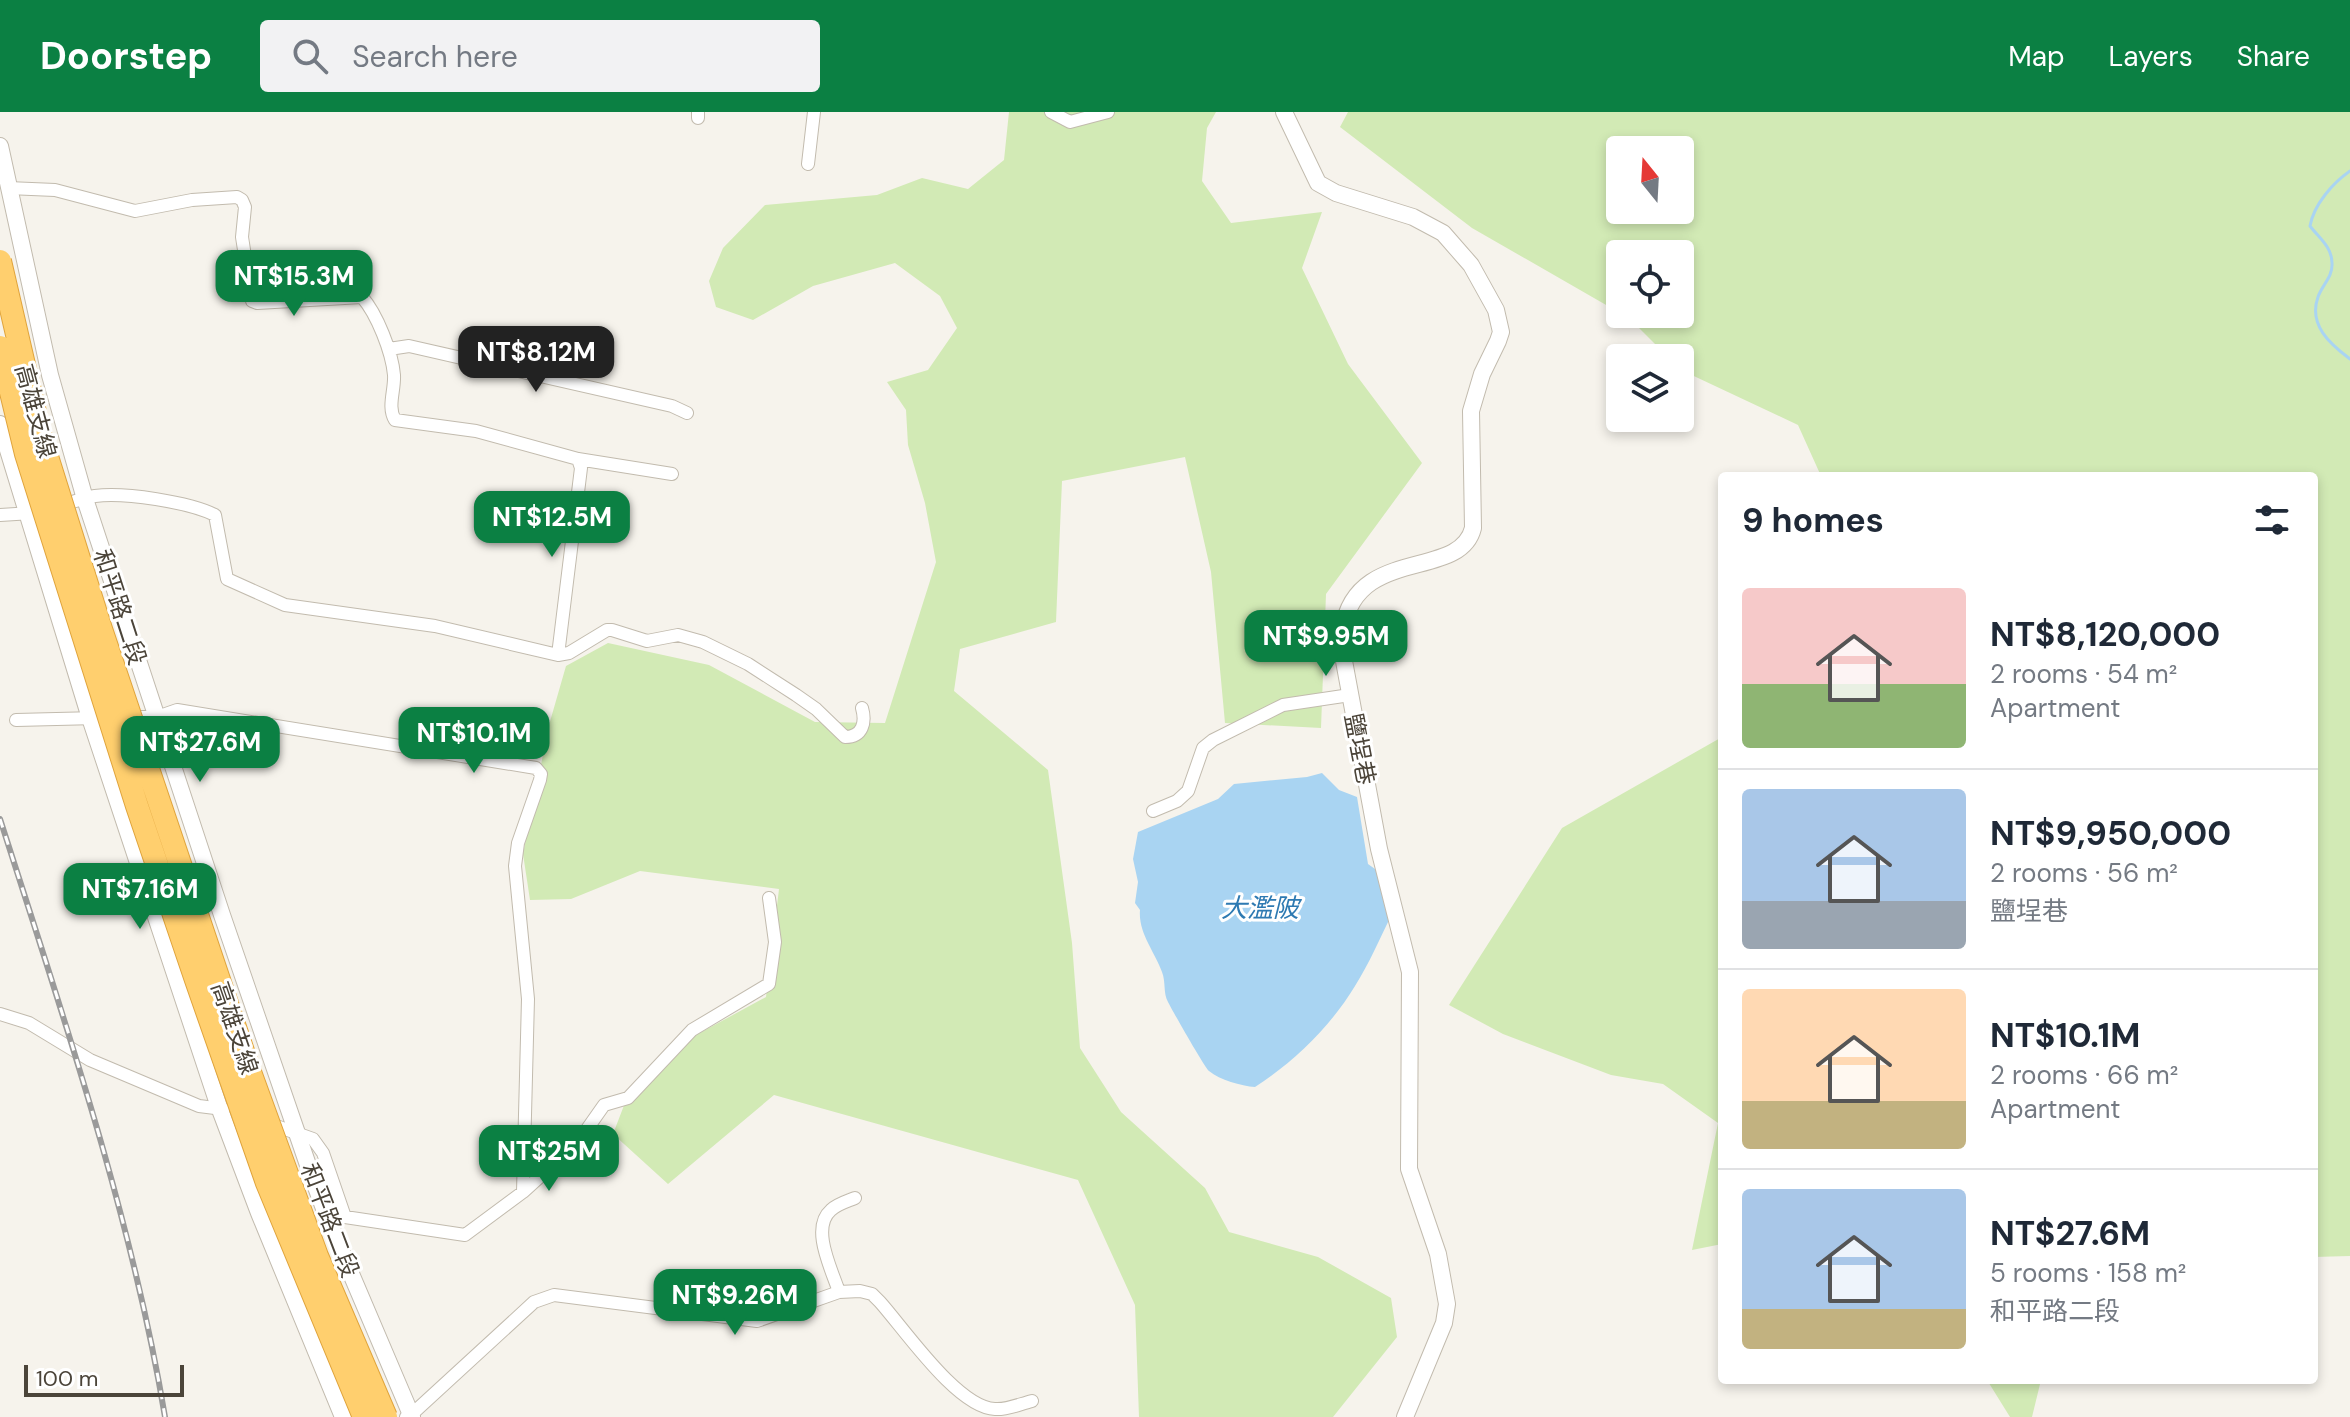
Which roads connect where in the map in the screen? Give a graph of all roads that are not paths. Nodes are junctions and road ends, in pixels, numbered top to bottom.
1 (814, 112) edge
2 (1051, 112) edge
3 (1108, 112) edge
4 (1284, 112) edge
5 (0, 146) edge
6 (808, 164) dead end
7 (8, 188) junction
8 (0, 261) edge
9 (0, 347) edge
10 (389, 349) junction
11 (687, 413) dead end
12 (0, 424) edge
13 (578, 459) junction
14 (672, 474) dead end
15 (85, 499) junction
16 (28, 514) junction
17 (0, 515) edge
18 (558, 655) junction
19 (1350, 695) junction
20 (862, 708) dead end
21 (157, 717) junction
22 (90, 718) junction
23 (16, 720) dead end
24 (1153, 811) dead end
25 (769, 898) dead end
26 (0, 1014) edge
27 (219, 1107) junction
28 (296, 1131) junction
29 (523, 1192) junction
30 (855, 1198) dead end
31 (839, 1292) junction
32 (1032, 1401) dead end
33 (410, 1416) edge
34 (343, 1417) edge
35 (364, 1417) edge
36 (386, 1417) edge
37 (1405, 1417) edge

1 - 6 street
2 - 3 street
4 - 19 street, 鹽埕巷
5 - 7 street, 和平路二段
7 - 10 street
7 - 15 street, 和平路二段
8 - 36 highway, 高雄支線, bridge
9 - 35 highway, 高雄支線, bridge
10 - 11 street
10 - 13 street
12 - 16 street
13 - 14 street
13 - 18 street
15 - 16 street
15 - 18 street
15 - 21 street, 和平路二段
16 - 17 street
16 - 22 street
18 - 20 street
19 - 24 street
19 - 37 street, 鹽埕巷
21 - 22 street
21 - 28 street, 和平路二段
21 - 29 street
22 - 23 street
22 - 27 street
25 - 29 street
26 - 27 street
27 - 28 street
27 - 34 street
28 - 29 street
28 - 33 street, 和平路二段
30 - 31 street
31 - 32 street
31 - 33 street

